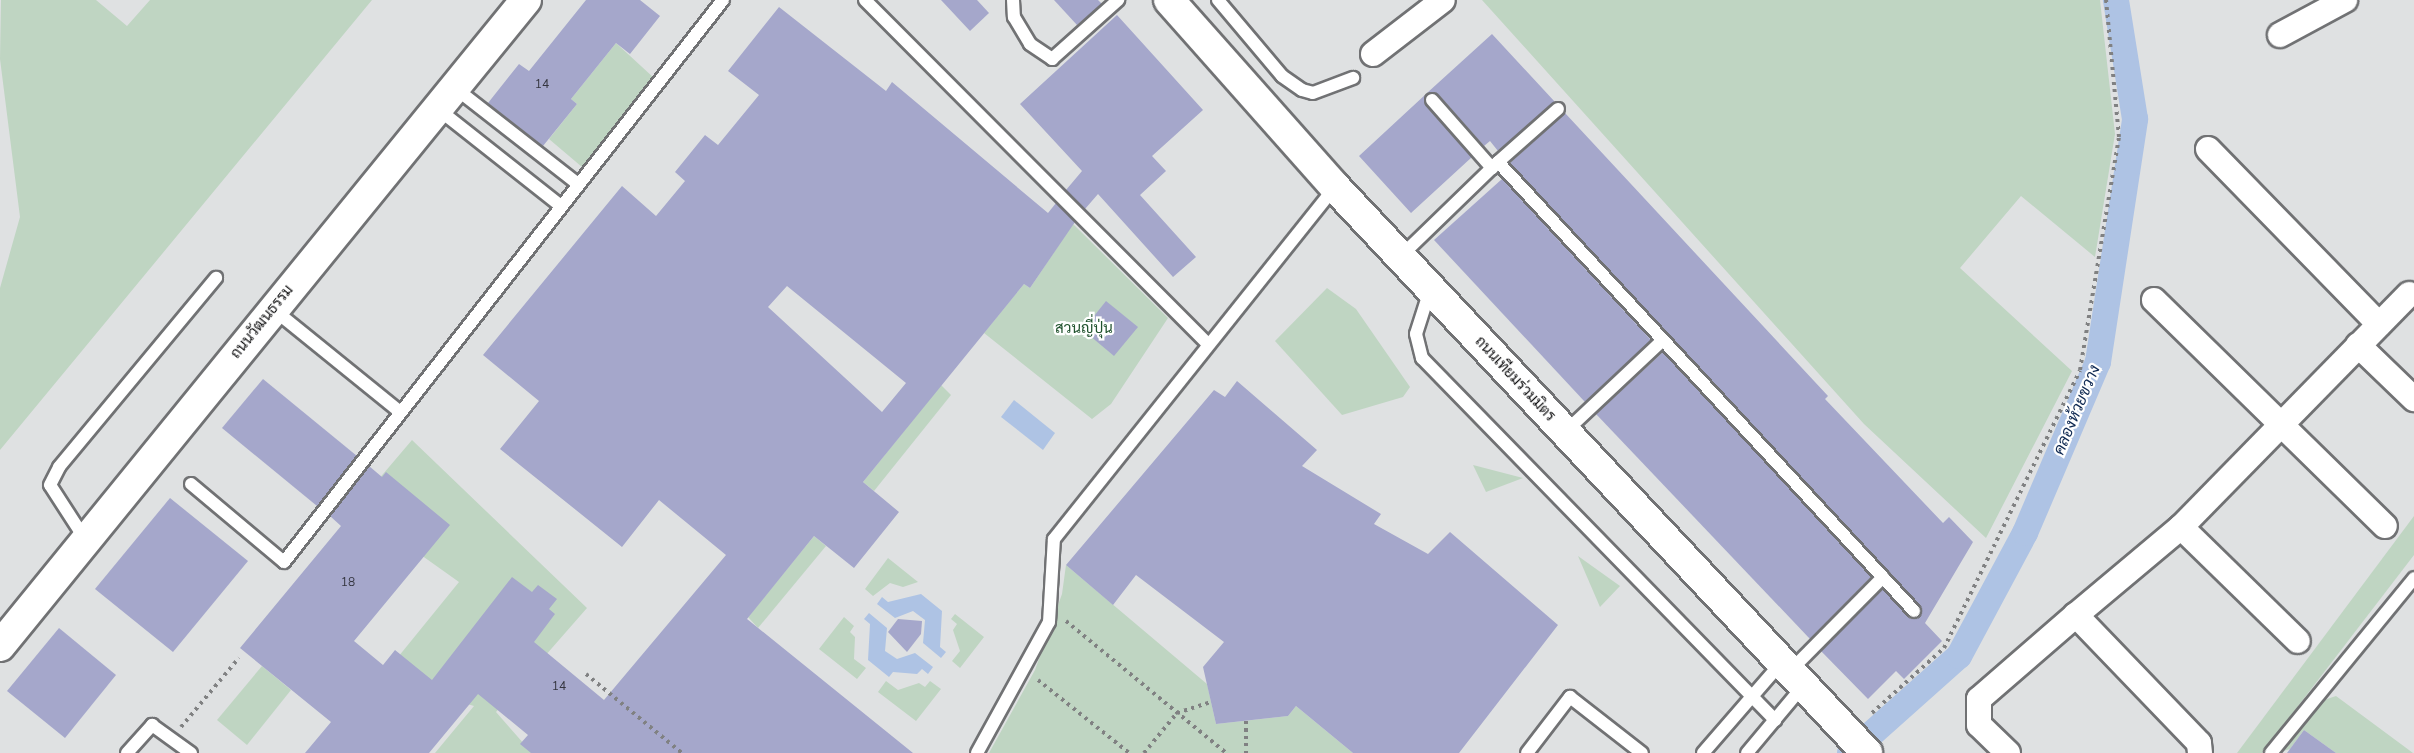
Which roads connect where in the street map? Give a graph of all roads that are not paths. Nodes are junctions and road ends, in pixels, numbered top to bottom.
1 (526, 0) edge
2 (723, 0) edge
3 (866, 0) edge
4 (1013, 0) edge
5 (1118, 0) edge
6 (1169, 0) edge
7 (1218, 0) edge
8 (1443, 0) edge
9 (2345, 0) edge
10 (2280, 34) dead end
11 (1372, 54) dead end
12 (1353, 78) dead end
13 (446, 98) junction
14 (1432, 100) dead end
15 (1558, 109) dead end
16 (2208, 149) dead end
17 (1495, 165) junction
18 (578, 184) junction
19 (1335, 187) junction
20 (561, 206) junction
21 (1400, 256) junction
22 (216, 278) dead end
23 (1430, 289) junction
24 (2409, 294) dead end
25 (2154, 300) dead end
26 (273, 309) junction
27 (2379, 324) junction
28 (1662, 341) junction
29 (1207, 343) junction
30 (2358, 345) junction
31 (2414, 399) edge
32 (400, 412) junction
33 (2281, 424) junction
34 (1565, 432) junction
35 (191, 484) dead end
36 (2385, 525) dead end
37 (2181, 527) junction
38 (86, 540) junction
39 (1883, 577) junction
40 (2414, 578) edge
41 (1914, 611) dead end
42 (2076, 615) junction
43 (2298, 641) dead end
44 (0, 646) edge
45 (1792, 673) junction
46 (1752, 697) junction
47 (1775, 720) junction
48 (127, 753) edge
49 (191, 753) edge
50 (977, 753) edge
51 (1527, 753) edge
52 (1642, 753) edge
53 (1703, 753) edge
54 (1747, 753) edge
55 (1867, 753) edge
56 (2008, 753) edge
57 (2200, 753) edge
58 (2271, 753) edge

1 - 13 street, ถนนวัฒนธรรม
2 - 18 lane
3 - 29 lane
4 - 5 lane
6 - 19 street, ถนนเทียมร่วมมิตร
7 - 12 lane
8 - 11 street
9 - 10 street
13 - 18 lane
13 - 20 lane
13 - 26 street, ถนนวัฒนธรรม
14 - 17 lane
15 - 17 lane
16 - 27 street
17 - 21 lane
17 - 28 lane
18 - 20 lane
19 - 21 street, ถนนเทียมร่วมมิตร
19 - 29 lane
20 - 32 lane
21 - 23 street, ถนนเทียมร่วมมิตร
22 - 38 lane
23 - 34 street, ถนนเทียมร่วมมิตร
23 - 46 lane
24 - 27 street
25 - 33 street
26 - 32 lane
26 - 38 street, ถนนวัฒนธรรม
27 - 30 street
28 - 34 lane
28 - 39 lane
29 - 50 lane
30 - 31 street
30 - 33 street
32 - 35 lane
33 - 36 street
33 - 37 street
34 - 45 street, ถนนเทียมร่วมมิตร
37 - 42 street
37 - 43 street
38 - 44 street, ถนนวัฒนธรรม
39 - 41 lane
39 - 45 lane
40 - 58 lane
42 - 56 street
42 - 57 street
45 - 46 lane
45 - 47 lane
45 - 55 street, ถนนเทียมร่วมมิตร
46 - 47 lane
46 - 53 lane
47 - 54 lane
48 - 49 lane
51 - 52 lane

